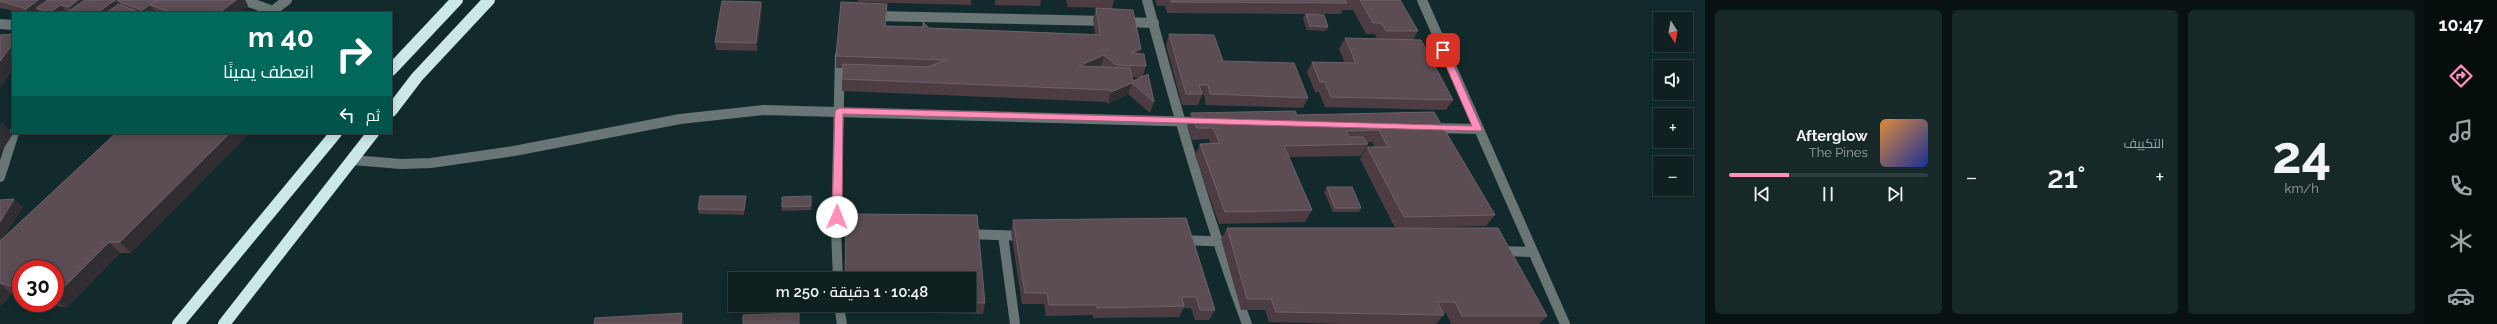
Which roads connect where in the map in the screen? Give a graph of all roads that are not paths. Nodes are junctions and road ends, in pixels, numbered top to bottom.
1 (243, 0) edge
2 (287, 0) edge
3 (457, 0) edge
4 (489, 0) edge
5 (1147, 0) edge
6 (1422, 0) edge
7 (271, 12) edge
8 (865, 15) edge
9 (1154, 22) junction
10 (0, 24) edge
11 (12, 25) edge
12 (841, 47) edge
13 (392, 69) edge
14 (392, 110) edge
15 (839, 111) junction
16 (1179, 121) junction
17 (1211, 122) edge
18 (1423, 128) edge
19 (1478, 129) junction
20 (14, 134) edge
21 (335, 134) edge
22 (372, 134) edge
23 (352, 160) junction
24 (0, 177) edge
25 (836, 230) junction
26 (868, 231) edge
27 (956, 234) edge
28 (1003, 235) junction
29 (1035, 236) edge
30 (1168, 240) edge
31 (1216, 241) junction
32 (1247, 242) edge
33 (1484, 251) edge
34 (1532, 252) junction
35 (838, 272) edge
36 (841, 312) edge
37 (178, 324) edge
38 (224, 324) edge
39 (842, 324) edge
40 (1015, 324) edge
41 (1247, 324) edge
42 (1565, 324) edge

1 - 7 street
2 - 7 street
3 - 13 highway
4 - 14 highway
5 - 9 street
6 - 19 street
8 - 9 street
9 - 16 street
10 - 11 street
12 - 15 street
15 - 16 street
15 - 23 street
15 - 25 street
16 - 17 street
16 - 31 street
18 - 19 street
19 - 34 street
20 - 24 street
21 - 37 highway
22 - 23 highway
23 - 38 highway
25 - 26 street
25 - 35 street
27 - 28 street
28 - 29 street
28 - 40 street
30 - 31 street
31 - 32 street
31 - 41 street
33 - 34 street
34 - 42 street
36 - 39 street

